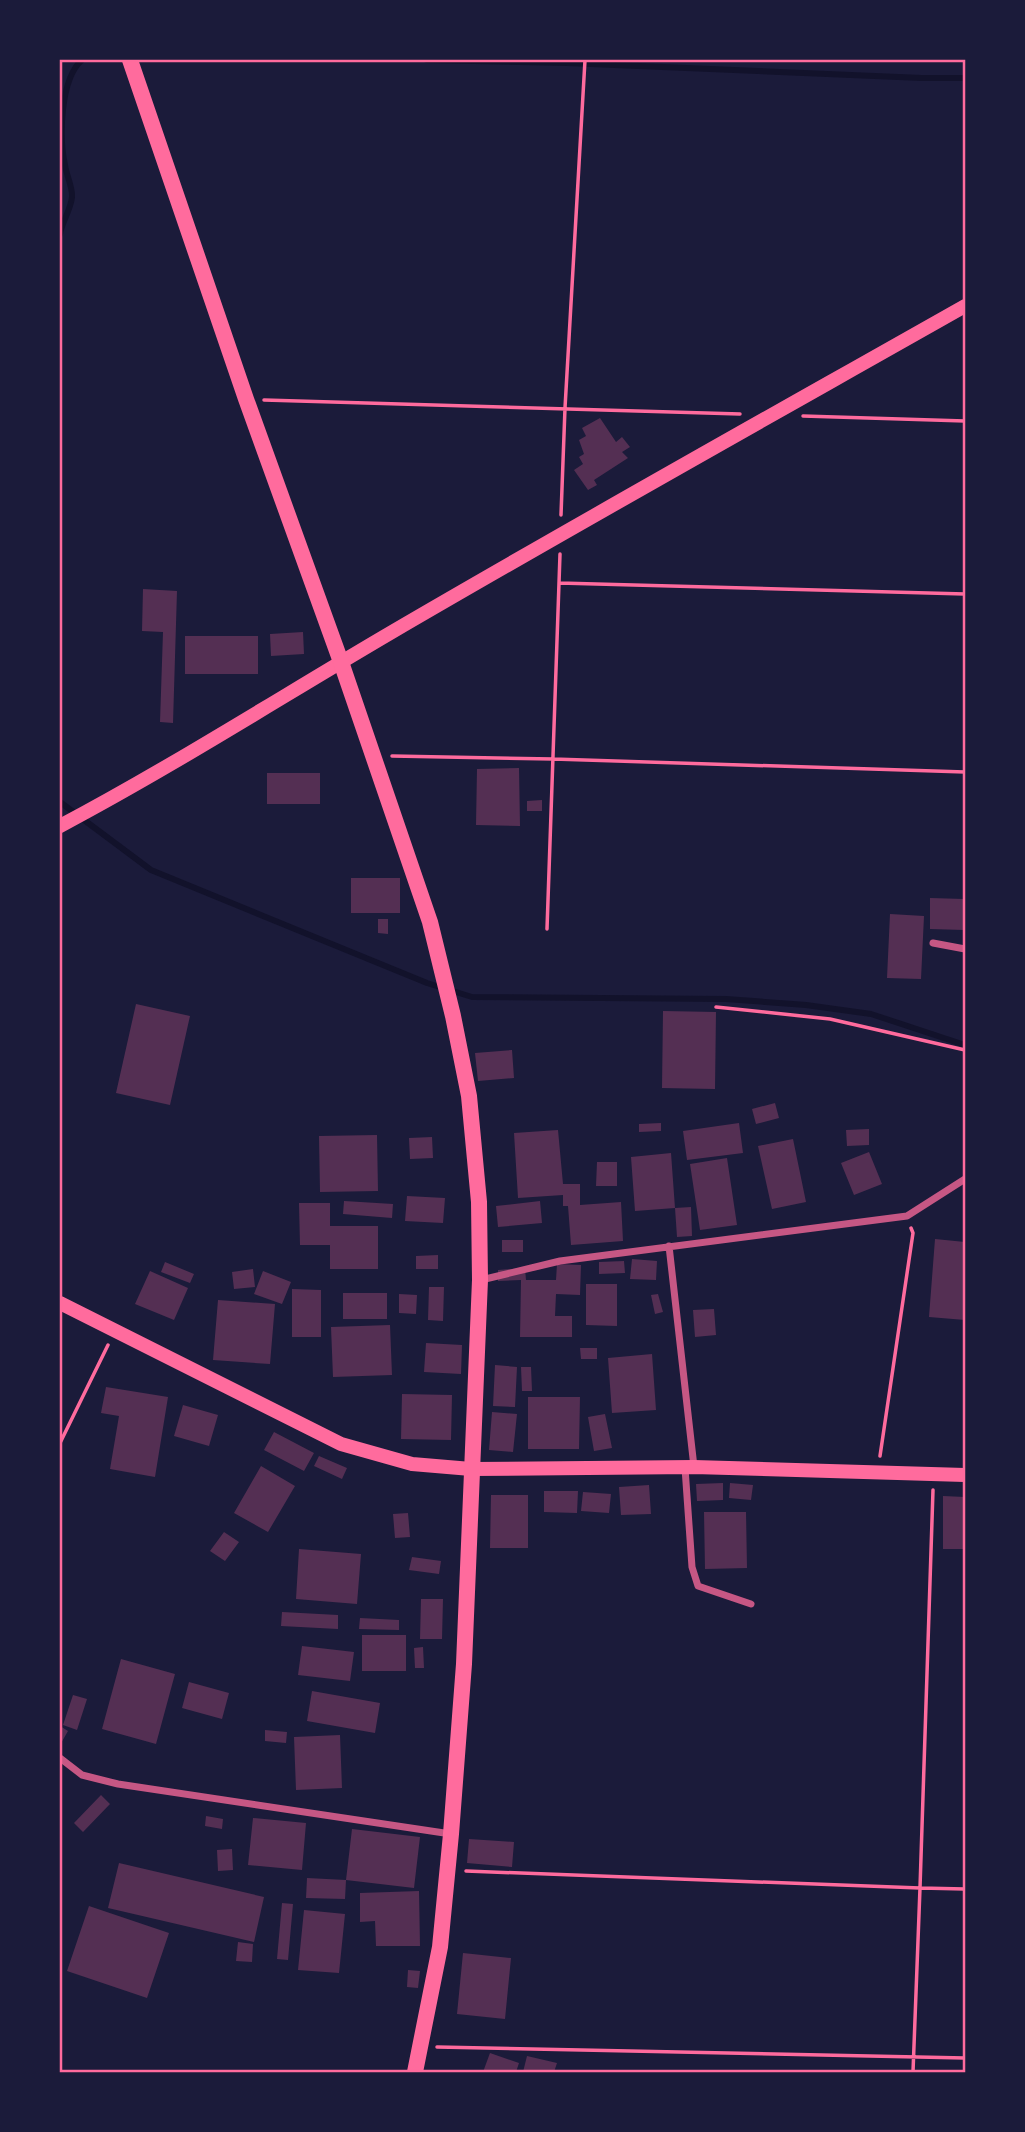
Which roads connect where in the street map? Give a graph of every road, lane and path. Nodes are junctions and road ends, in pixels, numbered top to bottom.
1 (130, 60) edge
2 (585, 60) edge
3 (965, 306) edge
4 (246, 400) junction
5 (565, 408) junction
6 (771, 415) junction
7 (965, 421) edge
8 (561, 534) junction
9 (559, 583) junction
10 (965, 594) edge
11 (341, 662) junction
12 (372, 756) junction
13 (553, 759) junction
14 (965, 772) edge
15 (60, 826) edge
16 (547, 929) dead end
17 (933, 943) dead end
18 (965, 949) edge
19 (716, 1007) dead end
20 (965, 1050) edge
21 (965, 1179) edge
22 (907, 1216) junction
23 (669, 1246) junction
24 (480, 1280) junction
25 (60, 1303) edge
26 (116, 1331) junction
27 (60, 1443) edge
28 (690, 1467) junction
29 (471, 1469) junction
30 (878, 1473) junction
31 (933, 1474) junction
32 (965, 1475) edge
33 (751, 1604) dead end
34 (60, 1758) edge
35 (451, 1834) junction
36 (448, 1871) junction
37 (920, 1888) junction
38 (965, 1889) edge
39 (421, 2046) junction
40 (915, 2057) junction
41 (965, 2058) edge
42 (415, 2073) edge
43 (913, 2073) edge

1 - 4 main road
2 - 5 path
3 - 6 main road
4 - 5 path
4 - 11 main road
5 - 6 path
5 - 8 path
6 - 7 path
6 - 8 main road
8 - 9 path
8 - 11 main road
9 - 10 path
9 - 13 path
11 - 12 main road
11 - 15 main road
12 - 13 path
12 - 24 main road
13 - 14 path
13 - 16 path
17 - 18 street
19 - 20 path
21 - 22 street
22 - 23 street
22 - 30 path
23 - 24 street
23 - 28 street
24 - 29 main road
25 - 26 main road
26 - 27 path
26 - 29 main road
28 - 29 main road
28 - 30 main road
28 - 33 street
29 - 35 main road
30 - 31 main road
31 - 32 main road
31 - 37 path
34 - 35 street
35 - 36 main road
36 - 37 path
36 - 39 main road
37 - 38 path
37 - 40 path
39 - 40 path
39 - 42 main road
40 - 41 path
40 - 43 path

